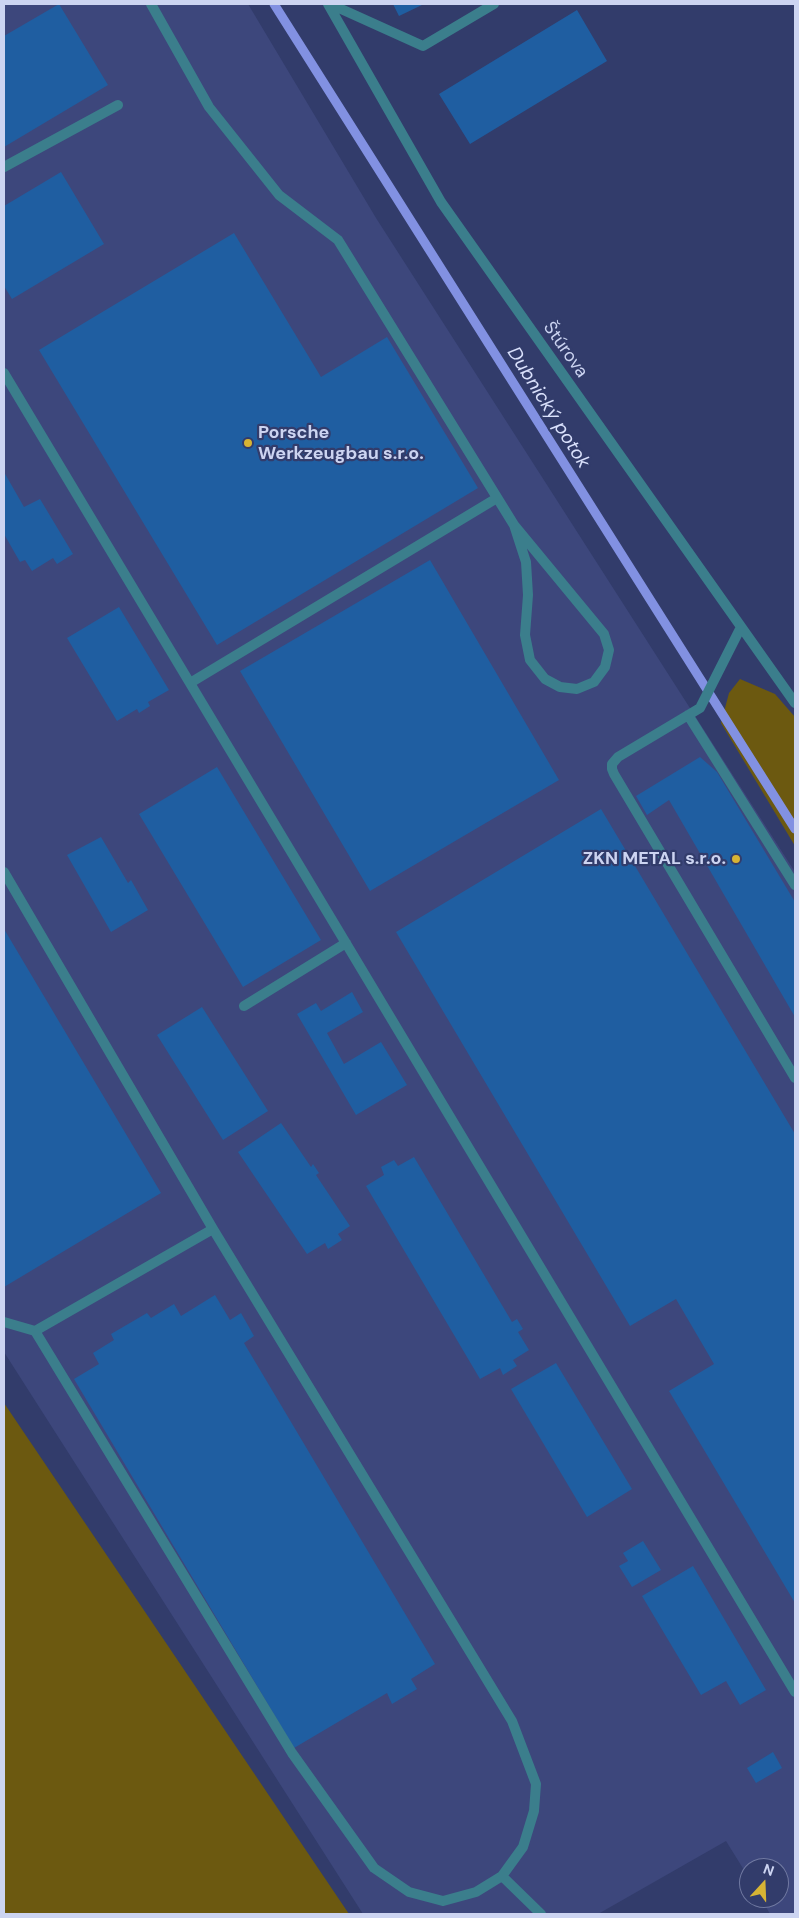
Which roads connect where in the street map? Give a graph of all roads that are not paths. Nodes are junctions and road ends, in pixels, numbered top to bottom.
1 (152, 4) edge
2 (329, 4) edge
3 (494, 4) edge
4 (118, 104) dead end
5 (4, 167) edge
6 (4, 373) edge
7 (498, 498) junction
8 (514, 525) junction
9 (741, 627) junction
10 (190, 683) junction
11 (795, 703) edge
12 (688, 715) junction
13 (4, 872) edge
14 (795, 885) edge
15 (346, 943) junction
16 (244, 1006) dead end
17 (795, 1078) edge
18 (213, 1228) junction
19 (4, 1322) edge
20 (35, 1331) junction
21 (795, 1692) edge
22 (502, 1876) junction
23 (541, 1914) edge

1 - 7 lane
2 - 3 lane
2 - 9 lane, Štúrova
4 - 5 lane
6 - 10 lane
7 - 8 lane
7 - 10 lane
8 - 8 lane
9 - 11 lane, Štúrova
9 - 12 lane
10 - 15 lane
12 - 14 lane
12 - 17 lane
13 - 18 lane
15 - 16 lane
15 - 21 lane
18 - 20 lane
18 - 22 lane
19 - 20 lane
20 - 22 lane
22 - 23 lane

